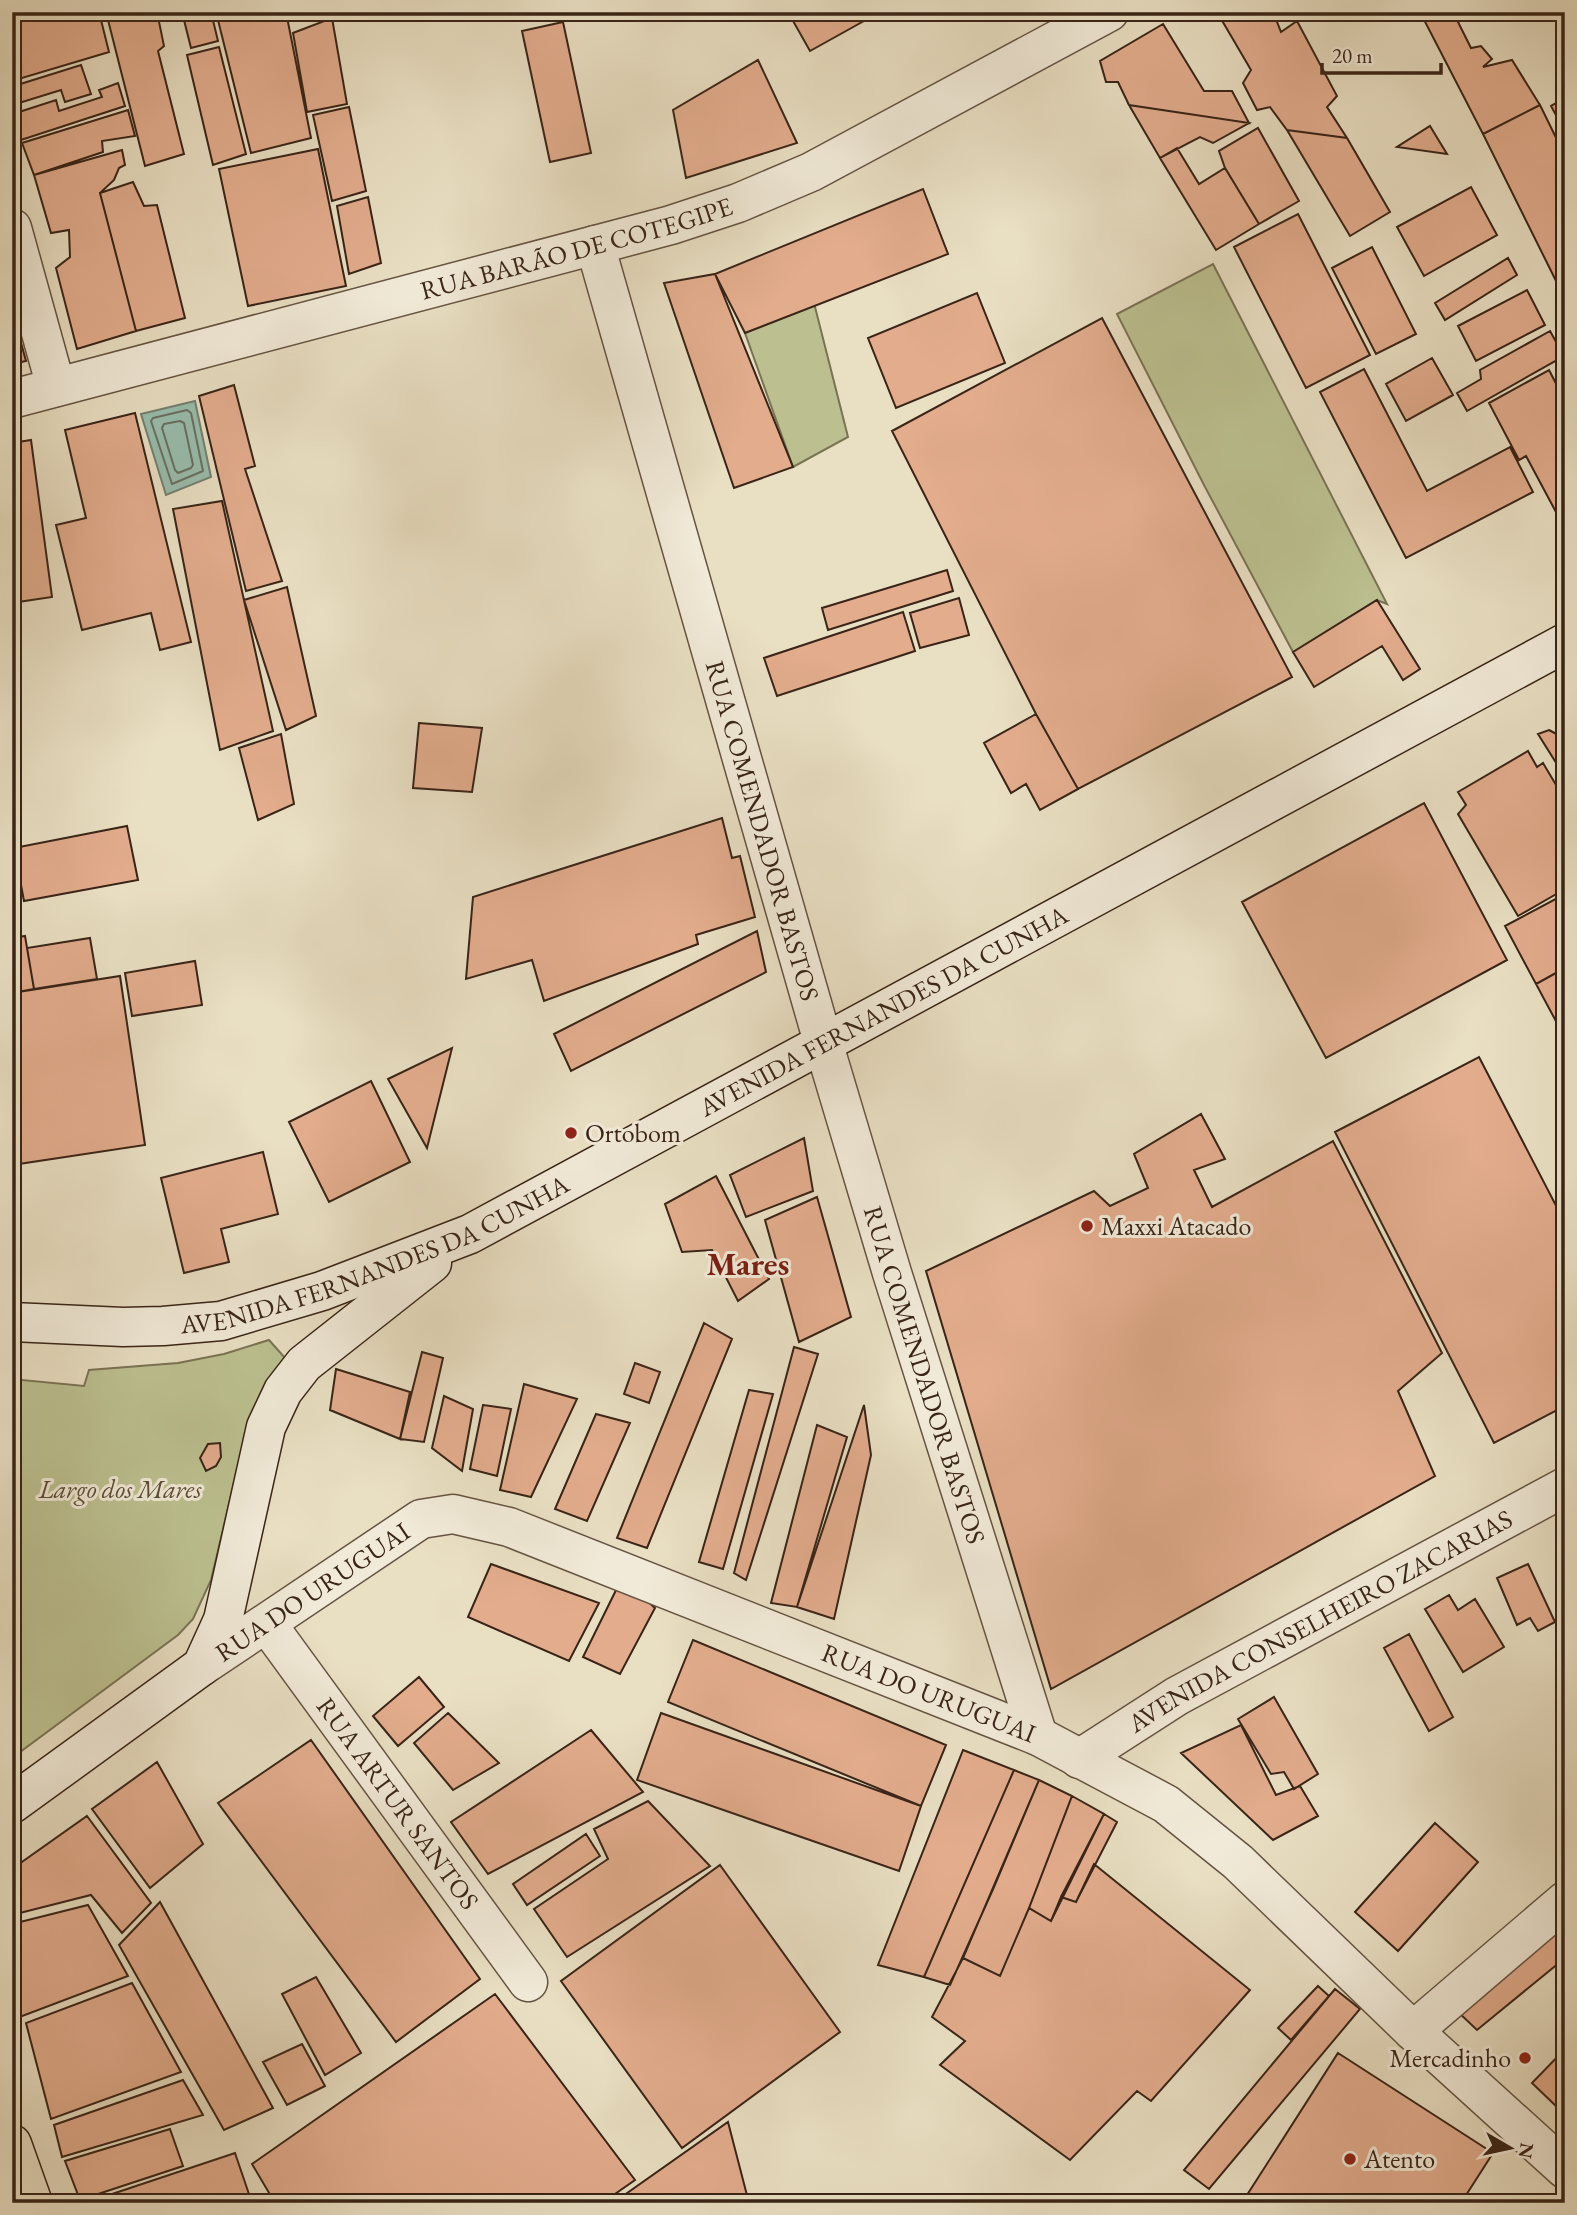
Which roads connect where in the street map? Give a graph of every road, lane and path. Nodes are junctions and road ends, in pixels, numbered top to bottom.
1 (1109, 12) edge
2 (12, 228) edge
3 (595, 245) junction
4 (55, 387) junction
5 (12, 399) edge
6 (1565, 643) edge
7 (824, 1042) junction
8 (470, 1234) junction
9 (12, 1322) edge
10 (1565, 1487) edge
11 (267, 1624) junction
12 (202, 1666) junction
13 (1038, 1736) junction
14 (1079, 1759) junction
15 (12, 1804) edge
16 (1565, 1901) edge
17 (528, 1982) dead end
18 (1413, 2031) junction
19 (12, 2144) edge
20 (1565, 2169) edge
21 (33, 2203) edge

1 - 3 street, RUA BARÃO DE COTEGIPE
2 - 4 street
3 - 4 street, RUA BARÃO DE COTEGIPE
3 - 7 street, RUA COMENDADOR BASTOS
4 - 5 street, RUA BARÃO DE COTEGIPE
6 - 7 street, AVENIDA FERNANDES DA CUNHA
7 - 8 street, AVENIDA FERNANDES DA CUNHA
7 - 13 street, RUA COMENDADOR BASTOS
8 - 9 street, AVENIDA FERNANDES DA CUNHA
8 - 12 street
10 - 14 street, AVENIDA CONSELHEIRO ZACARIAS
11 - 12 street, RUA DO URUGUAI
11 - 13 street, RUA DO URUGUAI
11 - 17 street, RUA ARTUR SANTOS
12 - 15 street
13 - 14 street, RUA DO URUGUAI
14 - 18 street, RUA DO URUGUAI
16 - 18 street
18 - 20 street, RUA DO URUGUAI
19 - 21 main road

